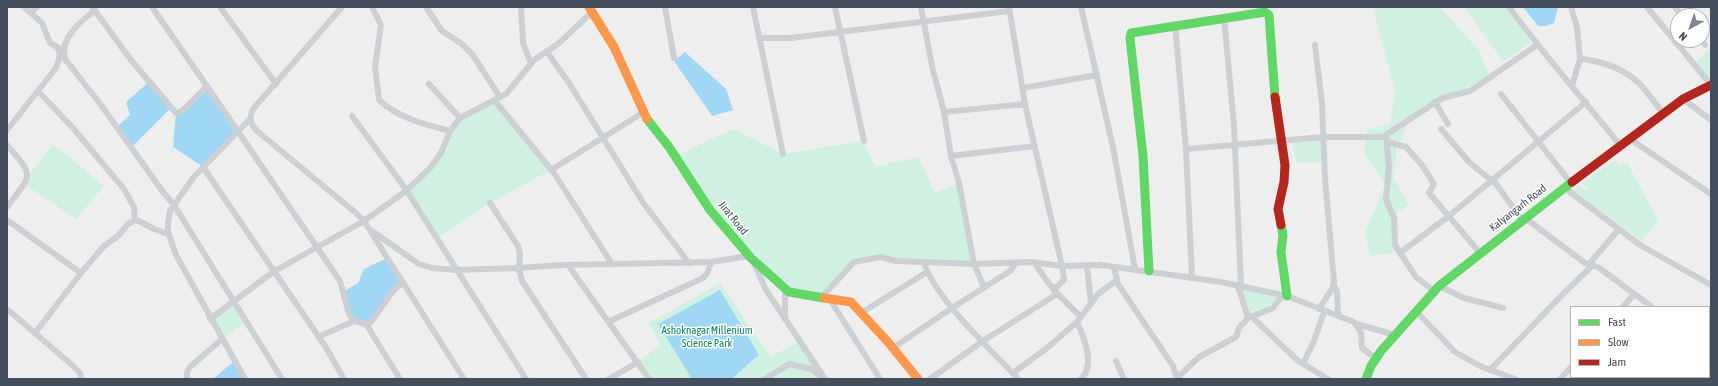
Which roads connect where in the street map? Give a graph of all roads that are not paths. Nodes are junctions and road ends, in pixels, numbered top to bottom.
1 (24, 7) edge
2 (37, 7) edge
3 (152, 7) edge
4 (220, 7) edge
5 (342, 7) edge
6 (372, 7) edge
7 (426, 7) edge
8 (521, 7) edge
9 (665, 7) edge
10 (753, 7) edge
11 (836, 7) edge
12 (921, 7) edge
13 (1081, 7) edge
14 (1510, 7) edge
15 (1572, 7) edge
16 (1647, 7) edge
17 (94, 9) edge
18 (591, 9) edge
19 (1009, 9) edge
20 (31, 13) junction
21 (1224, 17) junction
22 (924, 20) junction
23 (1175, 24) junction
24 (841, 33) junction
25 (759, 38) junction
26 (1315, 45) dead end
27 (1538, 45) junction
28 (61, 49) junction
29 (547, 52) junction
30 (674, 58) dead end
31 (1580, 59) junction
32 (531, 64) junction
33 (1097, 75) junction
34 (276, 84) junction
35 (429, 84) dead end
36 (1711, 85) edge
37 (207, 86) junction
38 (1572, 86) junction
39 (1023, 88) junction
40 (38, 91) junction
41 (1501, 94) dead end
42 (498, 99) junction
43 (1683, 99) junction
44 (1435, 102) junction
45 (1586, 102) junction
46 (1025, 104) junction
47 (644, 112) junction
48 (944, 112) junction
49 (1663, 114) junction
50 (352, 116) dead end
51 (460, 118) junction
52 (250, 119) junction
53 (1711, 120) edge
54 (1448, 124) dead end
55 (1441, 129) dead end
56 (7, 130) edge
57 (238, 131) junction
58 (450, 131) junction
59 (604, 138) junction
60 (1324, 138) junction
61 (1387, 139) junction
62 (1630, 139) junction
63 (864, 141) dead end
64 (1280, 141) junction
65 (1538, 141) junction
66 (1234, 144) junction
67 (7, 145) edge
68 (1620, 145) junction
69 (1035, 146) junction
70 (1186, 149) junction
71 (783, 154) dead end
72 (951, 156) junction
73 (203, 167) junction
74 (551, 170) junction
75 (1492, 180) junction
76 (1568, 184) junction
77 (406, 191) junction
78 (1711, 194) edge
79 (490, 203) dead end
80 (174, 205) junction
81 (7, 207) edge
82 (1449, 216) junction
83 (1524, 219) junction
84 (7, 220) edge
85 (135, 220) junction
86 (364, 221) junction
87 (369, 229) junction
88 (1619, 229) junction
89 (168, 234) junction
90 (317, 248) junction
91 (1401, 252) junction
92 (1480, 253) junction
93 (751, 258) junction
94 (711, 262) junction
95 (924, 262) junction
96 (689, 263) junction
97 (1016, 263) junction
98 (1035, 263) junction
99 (612, 264) junction
100 (974, 264) junction
101 (568, 265) junction
102 (1591, 265) junction
103 (1062, 266) junction
104 (1087, 266) junction
105 (1114, 267) junction
106 (519, 268) junction
107 (1135, 269) junction
108 (456, 270) junction
109 (1149, 271) junction
110 (273, 272) junction
111 (926, 272) junction
112 (81, 273) junction
113 (1192, 278) junction
114 (1117, 280) junction
115 (403, 282) junction
116 (1333, 284) junction
117 (1711, 285) edge
118 (1240, 286) junction
119 (984, 287) junction
120 (1436, 288) junction
121 (785, 289) junction
122 (1055, 292) junction
123 (1634, 294) junction
124 (1285, 296) junction
125 (826, 298) junction
126 (234, 302) junction
127 (1091, 304) junction
128 (1624, 306) edge
129 (1651, 306) edge
130 (952, 308) junction
131 (1503, 308) dead end
132 (7, 309) edge
133 (1321, 310) junction
134 (1416, 311) junction
135 (861, 314) junction
136 (1338, 316) junction
137 (1250, 317) junction
138 (210, 319) junction
139 (785, 319) junction
140 (1079, 319) junction
141 (354, 321) junction
142 (610, 321) junction
143 (366, 324) junction
144 (1357, 324) junction
145 (36, 334) junction
146 (1395, 335) junction
147 (318, 337) junction
148 (222, 339) junction
149 (983, 341) junction
150 (893, 348) junction
151 (1375, 358) junction
152 (1116, 361) dead end
153 (638, 362) junction
154 (1303, 364) junction
155 (1570, 368) edge
156 (1490, 370) junction
157 (1013, 373) junction
158 (1177, 378) edge
159 (82, 379) edge
160 (187, 379) edge
161 (245, 379) edge
162 (282, 379) edge
163 (344, 379) edge
164 (400, 379) edge
165 (464, 379) edge
166 (526, 379) edge
167 (586, 379) edge
168 (609, 379) edge
169 (649, 379) edge
170 (765, 379) edge
171 (825, 379) edge
172 (880, 379) edge
173 (918, 379) edge
174 (930, 379) edge
175 (1018, 379) edge
176 (1081, 379) edge
177 (1124, 379) edge
178 (1328, 379) edge
179 (1366, 379) edge
180 (1515, 379) edge
181 (1560, 379) edge

1 - 20 street
2 - 20 street
3 - 37 street
4 - 34 street
5 - 34 street
6 - 58 street
7 - 42 street
8 - 32 street
9 - 30 street
10 - 25 street
11 - 24 street
12 - 22 street
13 - 33 street
14 - 27 street
15 - 31 street
16 - 36 street
17 - 28 street
17 - 37 street
18 - 29 street
18 - 47 main road, Jirat Road
19 - 22 street
19 - 39 street
20 - 28 street
21 - 23 main road
21 - 64 main road
21 - 66 street
22 - 24 street
22 - 48 street
23 - 70 street
23 - 109 main road
24 - 25 street
24 - 63 street
25 - 71 street
26 - 60 street
27 - 38 street
27 - 44 street
28 - 40 street
28 - 80 street
29 - 32 street
29 - 59 street
31 - 38 street
31 - 49 street
32 - 42 street
33 - 39 street
33 - 107 street
34 - 52 street
35 - 51 street
36 - 43 main road, Kalyangarh Road
37 - 57 street
38 - 45 street
39 - 46 street
40 - 56 street
40 - 85 street
41 - 65 street
42 - 51 street
42 - 74 street
43 - 49 main road, Kalyangarh Road
43 - 53 street
44 - 54 street
44 - 61 street
45 - 65 street
45 - 68 street
46 - 48 street
46 - 69 street
47 - 59 street
47 - 93 main road, Jirat Road
48 - 72 street
49 - 62 main road, Kalyangarh Road
50 - 77 street
51 - 58 street
52 - 57 street
52 - 86 street
55 - 75 street
57 - 73 street
57 - 90 street
58 - 77 street
59 - 74 street
59 - 96 street
60 - 61 street
60 - 64 street
60 - 116 street
61 - 82 street
61 - 91 street
62 - 68 main road, Kalyangarh Road
62 - 78 street
64 - 66 street
64 - 124 main road
65 - 75 street
65 - 76 street
66 - 70 street
66 - 118 street
67 - 81 street
68 - 76 main road, Kalyangarh Road
69 - 72 street
69 - 103 street
70 - 113 street
72 - 100 street
73 - 80 street
73 - 110 street
74 - 99 street
75 - 82 street
75 - 83 street
76 - 83 main road, Kalyangarh Road
76 - 88 street
77 - 86 street
77 - 108 street
79 - 106 street
80 - 89 street
80 - 126 street
82 - 91 street
82 - 92 street
83 - 92 main road, Kalyangarh Road
83 - 102 street
84 - 112 street
85 - 89 street
85 - 112 street
86 - 87 street
86 - 90 street
87 - 108 street
87 - 115 street
88 - 102 street
88 - 117 street
89 - 138 street
90 - 110 street
90 - 141 street
91 - 120 street
92 - 120 main road, Kalyangarh Road
93 - 94 street
93 - 121 main road, Jirat Road
93 - 139 street
94 - 96 street
94 - 142 street
95 - 100 street
95 - 111 street
95 - 125 street
96 - 99 street
97 - 98 street
97 - 100 street
97 - 119 street
98 - 103 street
98 - 122 street
99 - 101 street
100 - 119 street
101 - 106 street
101 - 142 street
102 - 123 street
102 - 156 street
103 - 104 street
103 - 122 street
104 - 105 street
104 - 127 street
105 - 107 street
105 - 114 street
106 - 108 street
106 - 167 street
107 - 109 street
108 - 166 street
109 - 113 street
110 - 126 street
110 - 147 street
111 - 130 street
111 - 135 street
112 - 145 street
113 - 118 street
114 - 127 street
114 - 158 street
115 - 143 street
115 - 165 street
116 - 133 street
116 - 136 street
118 - 124 street
118 - 137 street
119 - 130 street
120 - 131 street
120 - 134 main road, Kalyangarh Road
121 - 125 main road, Jirat Road
121 - 139 street
122 - 140 street
122 - 149 street
123 - 128 street
123 - 129 street
124 - 133 street
124 - 137 street
125 - 135 main road, Jirat Road
125 - 172 street
126 - 138 street
126 - 162 street
127 - 140 street
130 - 149 street
130 - 150 street
132 - 145 street
133 - 136 street
133 - 154 street
134 - 146 main road, Kalyangarh Road
134 - 156 street
135 - 150 main road, Jirat Road
136 - 144 street
137 - 154 street
137 - 158 street
138 - 148 street
139 - 171 street
140 - 157 street
140 - 176 street
141 - 143 street
141 - 147 street
142 - 153 street
143 - 164 street
144 - 146 street
144 - 151 street
145 - 159 street
146 - 151 main road, Kalyangarh Road
147 - 163 street
148 - 160 street
148 - 161 street
149 - 157 street
149 - 174 street
150 - 173 main road, Jirat Road
151 - 179 main road, Kalyangarh Road
152 - 177 street
153 - 168 street
153 - 169 street
154 - 178 street
155 - 181 street
156 - 180 street
157 - 175 street
170 - 171 street

